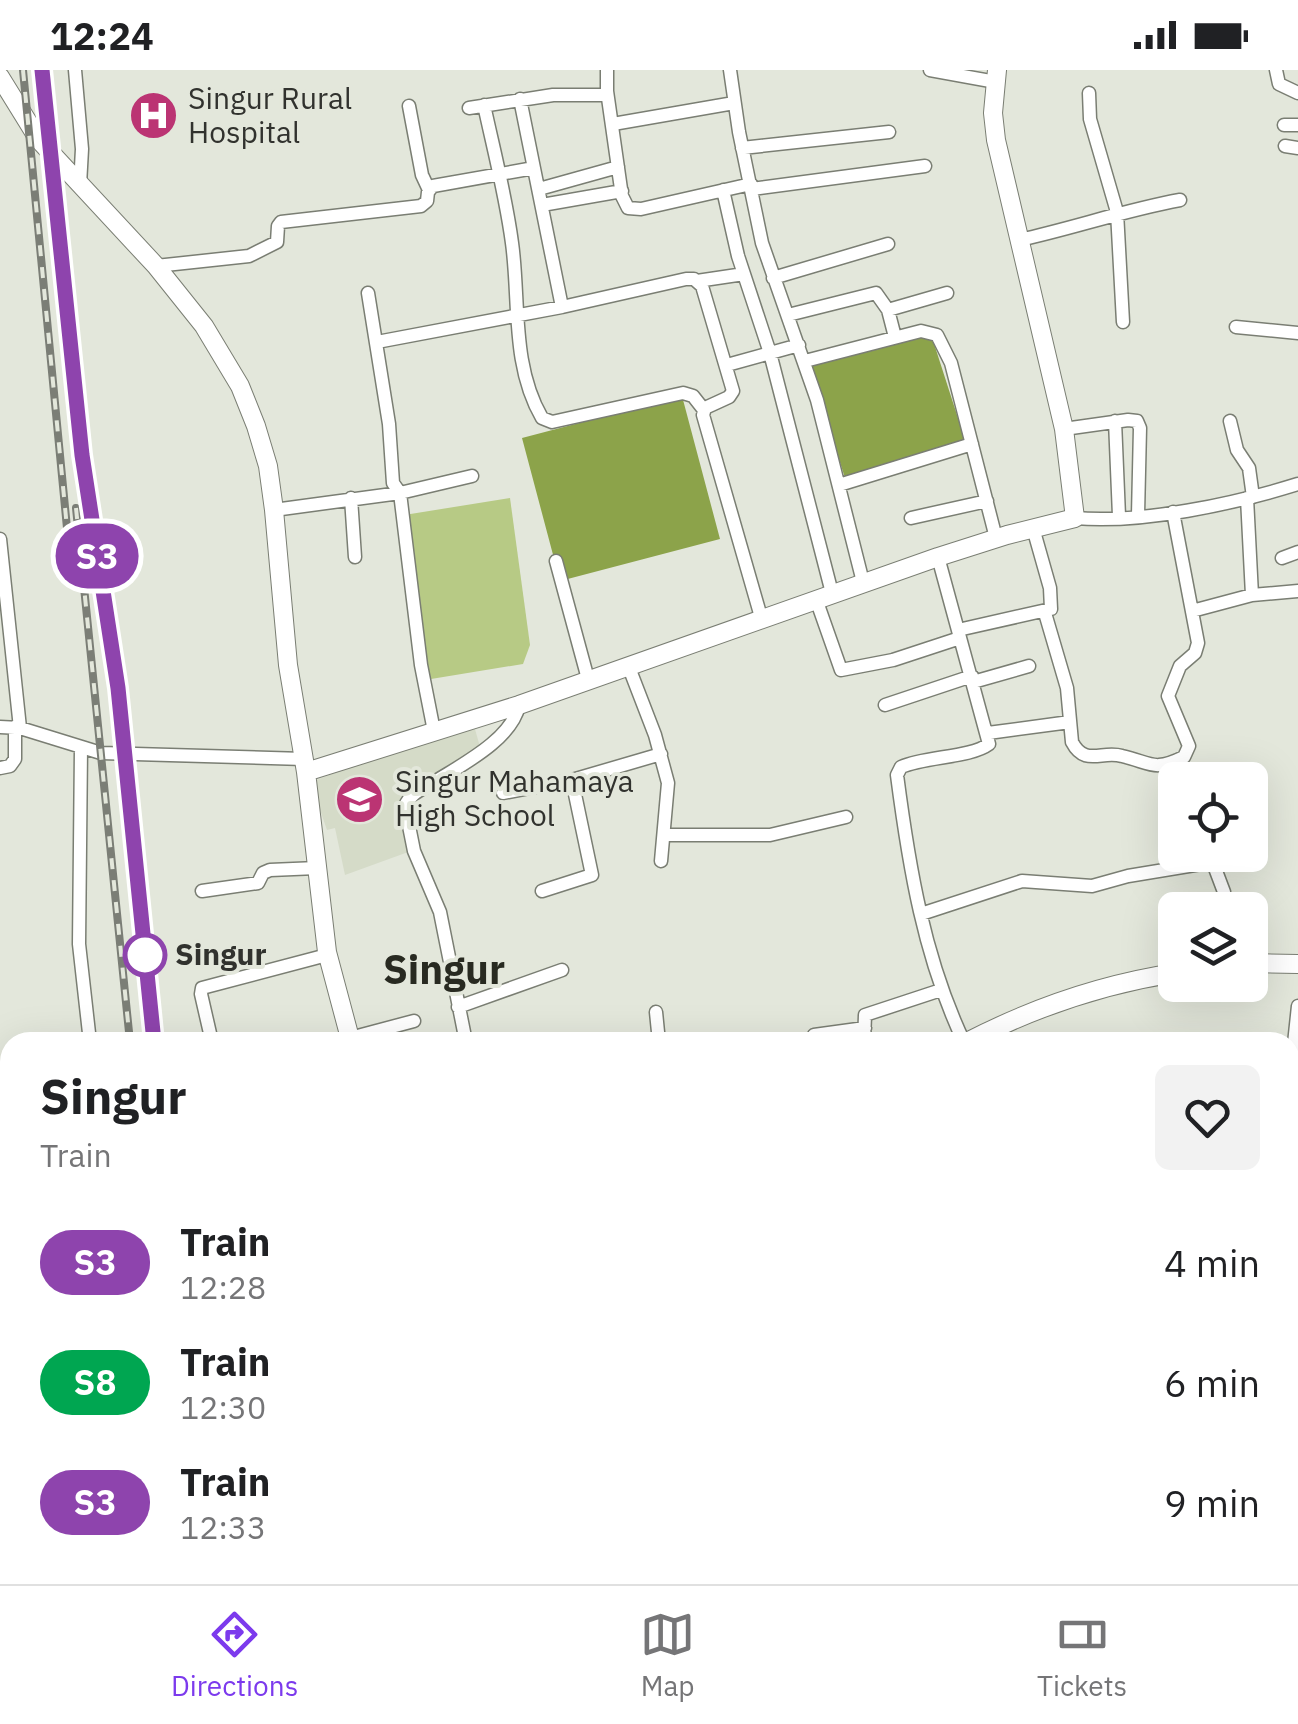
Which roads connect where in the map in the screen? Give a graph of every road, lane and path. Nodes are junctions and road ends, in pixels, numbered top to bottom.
1 (74, 70) edge
2 (607, 70) edge
3 (730, 70) edge
4 (930, 70) edge
5 (1276, 70) edge
6 (996, 76) edge
7 (0, 77) edge
8 (607, 91) junction
9 (1089, 93) dead end
10 (1298, 93) edge
11 (520, 99) junction
12 (734, 103) junction
13 (484, 105) junction
14 (408, 106) dead end
15 (469, 108) dead end
16 (613, 124) junction
17 (889, 132) dead end
18 (742, 148) junction
19 (925, 166) dead end
20 (618, 167) junction
21 (534, 168) junction
22 (498, 175) junction
23 (80, 185) junction
24 (752, 186) junction
25 (539, 189) junction
26 (429, 190) junction
27 (723, 190) junction
28 (622, 191) junction
29 (1180, 200) dead end
30 (542, 206) junction
31 (1117, 212) junction
32 (1019, 240) junction
33 (888, 244) dead end
34 (156, 266) junction
35 (744, 274) junction
36 (773, 278) junction
37 (697, 281) junction
38 (368, 293) dead end
39 (947, 293) dead end
40 (562, 307) junction
41 (888, 310) junction
42 (788, 315) junction
43 (516, 316) junction
44 (1123, 322) dead end
45 (1236, 326) dead end
46 (1298, 333) edge
47 (896, 337) junction
48 (376, 342) junction
49 (800, 345) junction
50 (770, 353) junction
51 (805, 360) junction
52 (727, 365) junction
53 (704, 410) junction
54 (1230, 421) dead end
55 (1116, 422) junction
56 (1064, 428) junction
57 (972, 444) junction
58 (472, 476) dead end
59 (1298, 484) edge
60 (839, 485) junction
61 (400, 493) junction
62 (350, 498) junction
63 (1250, 498) junction
64 (987, 501) junction
65 (274, 510) junction
66 (1172, 512) junction
67 (1138, 515) junction
68 (1120, 516) junction
69 (910, 518) dead end
70 (1075, 518) junction
71 (1032, 528) junction
72 (996, 538) junction
73 (0, 540) edge
74 (0, 548) edge
75 (1298, 552) edge
76 (355, 556) dead end
77 (938, 558) junction
78 (1282, 558) dead end
79 (556, 560) dead end
80 (863, 582) junction
81 (1298, 591) edge
82 (1252, 595) junction
83 (824, 596) junction
84 (1192, 611) junction
85 (1046, 613) junction
86 (761, 617) junction
87 (959, 634) junction
88 (628, 665) junction
89 (1029, 666) dead end
90 (588, 679) junction
91 (973, 679) junction
92 (519, 705) junction
93 (886, 705) dead end
94 (1070, 722) junction
95 (0, 727) edge
96 (17, 728) junction
97 (434, 731) junction
98 (988, 732) junction
99 (82, 748) junction
100 (661, 754) junction
101 (305, 765) junction
102 (0, 768) edge
103 (572, 780) junction
104 (503, 793) dead end
105 (846, 817) dead end
106 (665, 836) junction
107 (661, 861) dead end
108 (317, 868) junction
109 (1158, 870) edge
110 (202, 891) dead end
111 (542, 892) dead end
112 (921, 914) junction
113 (328, 955) junction
114 (1268, 963) edge
115 (1298, 964) edge
116 (562, 970) dead end
117 (1158, 977) edge
118 (941, 990) junction
119 (1298, 1006) edge
120 (458, 1007) junction
121 (656, 1012) dead end
122 (414, 1021) dead end
123 (89, 1032) edge
124 (210, 1032) edge
125 (348, 1032) edge
126 (377, 1032) edge
127 (464, 1032) edge
128 (658, 1032) edge
129 (864, 1032) edge
130 (964, 1032) edge
131 (990, 1032) edge
132 (1295, 1032) edge

1 - 23 street
2 - 8 street
3 - 12 street
4 - 6 street
5 - 10 street
6 - 32 street
7 - 23 street
8 - 11 street
8 - 16 street
9 - 31 street
11 - 13 street
11 - 21 street
12 - 16 street
12 - 18 street
13 - 15 street
13 - 22 street
14 - 26 street
16 - 20 street
17 - 18 street
18 - 24 street
19 - 24 street
20 - 25 street
20 - 28 street
21 - 22 street
21 - 25 street
22 - 26 street
22 - 43 street
23 - 34 street
24 - 27 street
24 - 36 street
25 - 30 street
26 - 34 street
27 - 28 street
27 - 35 street
28 - 30 street
29 - 31 street
30 - 40 street
31 - 32 street
31 - 44 street
32 - 56 street
33 - 36 street
34 - 65 street
35 - 37 street
35 - 50 street
36 - 42 street
37 - 40 street
37 - 52 street
38 - 48 street
39 - 41 street
40 - 43 street
41 - 42 street
41 - 47 street
42 - 49 street
43 - 48 street
43 - 53 street
45 - 46 street
47 - 51 street
47 - 57 street
48 - 61 street
49 - 50 street
49 - 51 street
50 - 52 street
50 - 83 street
51 - 60 street
52 - 53 street
53 - 86 street
54 - 63 street
55 - 56 street
55 - 67 street
55 - 68 street
56 - 70 street
57 - 60 street
57 - 64 street
58 - 61 street
59 - 63 street
60 - 80 street
61 - 62 street
61 - 97 street
62 - 65 street
62 - 76 street
63 - 66 street
63 - 82 street
64 - 69 street
64 - 72 street
65 - 101 street
66 - 67 street
66 - 84 street
67 - 68 street
68 - 70 street
70 - 71 street
71 - 72 street
71 - 85 street
72 - 77 street
73 - 74 street
74 - 96 street
75 - 78 street
77 - 80 street
77 - 87 street
79 - 90 street
80 - 83 street
81 - 82 street
82 - 84 street
83 - 86 street
83 - 87 street
84 - 94 street
85 - 87 street
85 - 94 street
86 - 88 street
87 - 91 street
88 - 90 street
88 - 100 street
89 - 91 street
90 - 92 street
91 - 93 street
91 - 98 street
92 - 97 street
92 - 120 street
94 - 98 street
95 - 96 street
96 - 99 street
96 - 102 street
97 - 101 street
98 - 112 street
99 - 101 street
99 - 123 street
100 - 103 street
100 - 106 street
101 - 108 street
103 - 104 street
103 - 111 street
105 - 106 street
106 - 107 street
108 - 110 street
108 - 113 street
109 - 112 street
112 - 118 street
113 - 124 street
113 - 125 street
114 - 115 street
116 - 120 street
117 - 131 street
118 - 129 street
118 - 130 street
119 - 132 street
120 - 127 street
121 - 128 street
122 - 126 street

